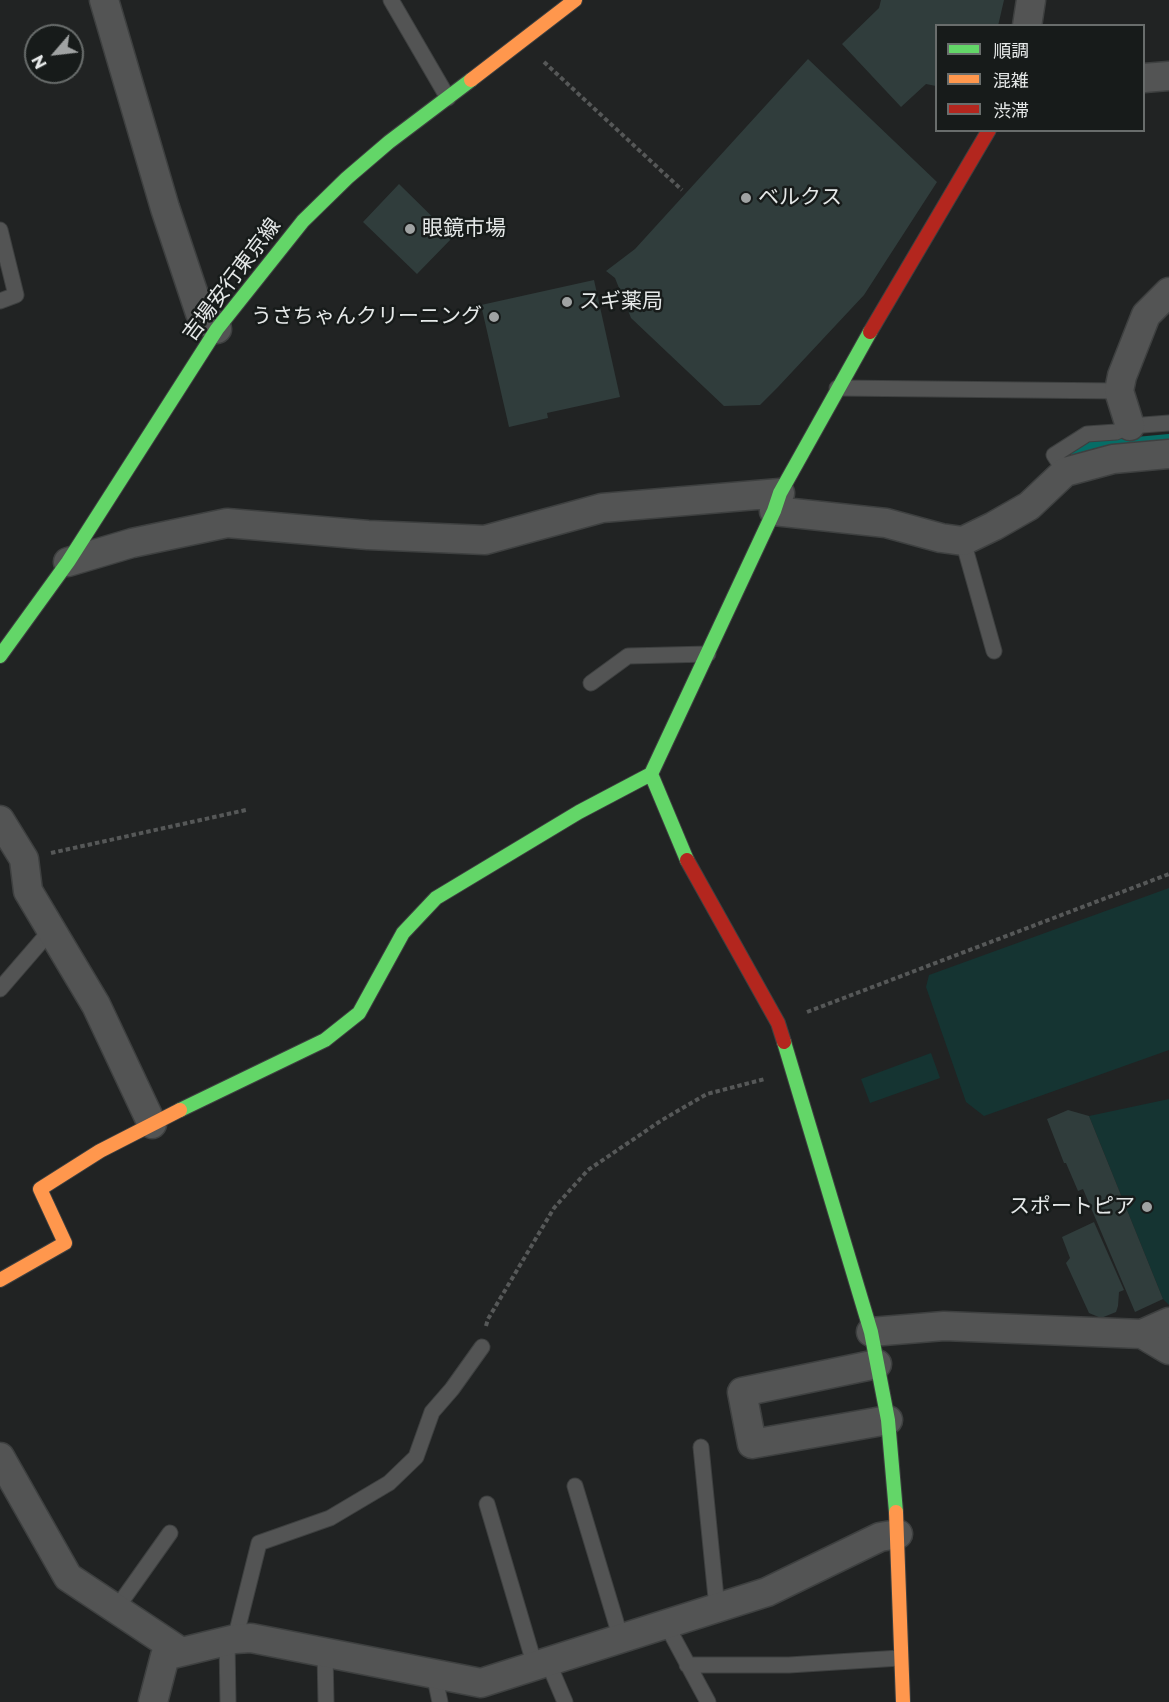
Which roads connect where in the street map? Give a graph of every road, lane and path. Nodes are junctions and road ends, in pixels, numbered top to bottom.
1 (104, 0) edge
2 (391, 0) edge
3 (575, 0) edge
4 (1031, 0) edge
5 (1027, 24) edge
6 (542, 59) dead end
7 (1169, 76) edge
8 (1145, 78) edge
9 (448, 98) junction
10 (988, 132) edge
11 (682, 190) dead end
12 (0, 230) edge
13 (1169, 292) edge
14 (0, 301) edge
15 (217, 329) junction
16 (837, 388) junction
17 (1119, 391) junction
18 (1169, 423) edge
19 (1130, 426) junction
20 (1169, 454) edge
21 (1065, 472) junction
22 (777, 502) junction
23 (963, 541) junction
24 (68, 562) junction
25 (994, 651) dead end
26 (708, 654) junction
27 (0, 656) edge
28 (591, 683) dead end
29 (651, 774) junction
30 (246, 810) dead end
31 (0, 820) edge
32 (24, 859) junction
33 (1169, 874) edge
34 (51, 930) junction
35 (0, 989) edge
36 (778, 1023) junction
37 (792, 1072) junction
38 (152, 1124) junction
39 (0, 1280) edge
40 (1169, 1322) edge
41 (871, 1332) junction
42 (1142, 1334) junction
43 (482, 1347) joint
44 (1169, 1350) edge
45 (877, 1364) junction
46 (888, 1420) junction
47 (701, 1447) dead end
48 (0, 1457) edge
49 (575, 1486) dead end
50 (487, 1504) dead end
51 (170, 1533) dead end
52 (898, 1534) junction
53 (717, 1608) junction
54 (116, 1609) junction
55 (666, 1624) junction
56 (621, 1639) junction
57 (231, 1640) junction
58 (181, 1652) junction
59 (325, 1653) junction
60 (900, 1658) junction
61 (542, 1664) junction
62 (687, 1665) junction
63 (434, 1674) junction
64 (153, 1702) edge
65 (228, 1702) edge
66 (326, 1702) edge
67 (440, 1702) edge
68 (565, 1702) edge
69 (708, 1702) edge
70 (903, 1702) edge

1 - 15 street
2 - 9 lane
3 - 9 street, 吉場安行東京線
4 - 5 street
6 - 11 path
7 - 8 street
9 - 15 street, 吉場安行東京線
10 - 16 street
12 - 14 lane
13 - 17 street
15 - 24 street, 吉場安行東京線
16 - 17 lane
16 - 22 street
17 - 19 street
18 - 19 lane
19 - 21 lane
20 - 21 street
21 - 23 street
22 - 23 street
22 - 24 street
22 - 26 street
23 - 25 lane
24 - 27 street, 吉場安行東京線
26 - 28 lane
26 - 29 street
29 - 36 street
29 - 38 street
30 - 32 path
31 - 32 street
32 - 34 street
33 - 36 path
34 - 35 lane
34 - 38 street
36 - 37 street
37 - 41 street
37 - 43 path
38 - 39 street
40 - 42 street
41 - 42 street
41 - 45 street
42 - 44 street
43 - 57 lane
45 - 46 street
45 - 46 street
46 - 52 street
47 - 53 lane
48 - 54 street
49 - 56 lane
50 - 61 lane
51 - 54 lane
52 - 53 street
52 - 60 street
53 - 55 street
54 - 58 street
55 - 56 street
55 - 62 lane
56 - 61 street
57 - 58 street
57 - 59 street
57 - 65 lane
58 - 64 street
59 - 63 street
59 - 66 lane
60 - 62 lane
60 - 70 street
61 - 63 street
61 - 68 lane
62 - 69 lane
63 - 67 lane

